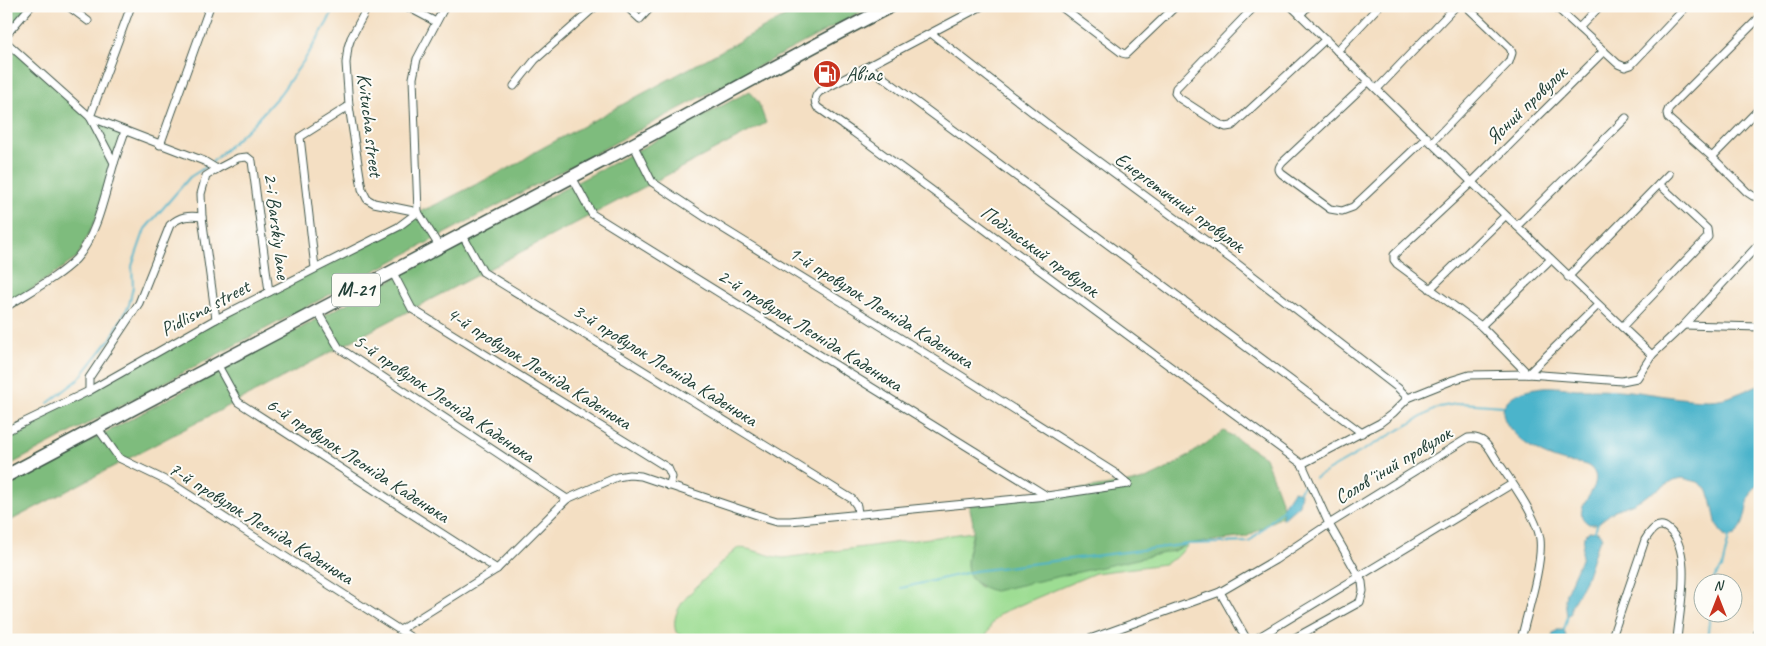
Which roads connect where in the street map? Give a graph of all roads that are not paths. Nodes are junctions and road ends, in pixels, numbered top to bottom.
1 (31, 6) edge
2 (68, 6) edge
3 (131, 6) edge
4 (210, 6) edge
5 (368, 6) edge
6 (406, 6) edge
7 (445, 6) edge
8 (596, 6) edge
9 (626, 6) edge
10 (652, 6) edge
11 (891, 6) edge
12 (982, 6) edge
13 (1176, 6) edge
14 (1255, 6) edge
15 (1292, 6) edge
16 (1308, 6) edge
17 (1379, 6) edge
18 (1456, 6) edge
19 (1466, 6) edge
20 (1555, 6) edge
21 (1600, 6) edge
22 (1687, 6) edge
23 (1065, 8) edge
24 (1300, 15) junction
25 (1760, 17) edge
26 (88, 22) dead end
27 (436, 22) junction
28 (1580, 28) junction
29 (932, 34) junction
30 (6, 35) edge
31 (1326, 39) junction
32 (6, 42) edge
33 (1337, 50) junction
34 (1604, 51) junction
35 (869, 67) junction
36 (1370, 82) junction
37 (514, 86) dead end
38 (1377, 89) junction
39 (349, 106) junction
40 (1760, 108) edge
41 (90, 117) junction
42 (1626, 118) dead end
43 (125, 131) junction
44 (1430, 140) junction
45 (633, 144) junction
46 (160, 145) junction
47 (1712, 157) junction
48 (114, 163) junction
49 (217, 169) junction
50 (1669, 174) dead end
51 (572, 177) junction
52 (1471, 183) junction
53 (1659, 184) junction
54 (1760, 196) edge
55 (418, 212) junction
56 (1505, 216) junction
57 (202, 217) junction
58 (1517, 226) junction
59 (462, 234) junction
60 (1760, 243) edge
61 (438, 246) junction
62 (1550, 260) junction
63 (315, 268) junction
64 (392, 270) junction
65 (1568, 277) junction
66 (1430, 289) junction
67 (269, 292) junction
68 (1598, 304) junction
69 (6, 307) edge
70 (318, 310) junction
71 (216, 319) junction
72 (1684, 325) junction
73 (1481, 326) junction
74 (1622, 327) junction
75 (1760, 327) edge
76 (1652, 355) junction
77 (217, 364) junction
78 (1528, 374) junction
79 (89, 391) junction
80 (1408, 398) junction
81 (98, 427) junction
82 (6, 431) edge
83 (1362, 433) junction
84 (1302, 464) junction
85 (6, 476) edge
86 (1512, 484) junction
87 (669, 486) junction
88 (1048, 496) junction
89 (567, 499) junction
90 (858, 514) junction
91 (1329, 524) junction
92 (496, 569) junction
93 (1359, 576) junction
94 (1220, 592) junction
95 (1760, 625) edge
96 (400, 630) junction
97 (415, 640) edge
98 (1087, 640) edge
99 (1247, 640) edge
100 (1254, 640) edge
101 (1291, 640) edge
102 (1521, 640) edge
103 (1611, 640) edge
104 (1677, 640) edge
105 (1756, 640) edge

1 - 30 street
2 - 26 street
3 - 41 street
4 - 46 street
5 - 39 street, Kvitucha street
6 - 27 street
7 - 27 street
8 - 37 street
9 - 10 street
11 - 45 highway, М-21
12 - 29 street, Подільський провулок
13 - 23 street
14 - 31 street
15 - 24 street
16 - 24 street
17 - 33 street
18 - 38 street
19 - 44 street
20 - 28 street
21 - 28 street
22 - 34 street
24 - 31 street
25 - 47 street
27 - 55 street
28 - 34 street
29 - 35 street, Подільський провулок
29 - 80 street, Енергетичний провулок
31 - 33 street
32 - 41 street
33 - 36 street
34 - 52 street, Ясний провулок
35 - 83 street
35 - 84 street, Подільський провулок
36 - 38 street
36 - 44 street
38 - 44 street
39 - 55 street, Kvitucha street
39 - 63 street
40 - 47 street
41 - 43 street
41 - 48 street
42 - 58 street
43 - 46 street
43 - 48 street
44 - 52 street
45 - 51 highway, М-21
45 - 88 street, 1-й провулок Леоніда Каденюка
46 - 49 street
47 - 54 street
48 - 69 street
49 - 57 street
49 - 67 street, 2-i Barskiy lane
50 - 53 street
51 - 59 highway, М-21
51 - 88 street, 2-й провулок Леоніда Каденюка
52 - 56 street
52 - 66 street, Ясний провулок
53 - 65 street
53 - 74 street
55 - 61 street
55 - 63 street, Pidlisna street
56 - 58 street
56 - 66 street
57 - 71 street
57 - 79 street
58 - 62 street
59 - 61 highway, М-21
59 - 90 street, 3-й провулок Леоніда Каденюка
60 - 72 street
61 - 64 highway, М-21
62 - 65 street
62 - 73 street
63 - 67 street, Pidlisna street
64 - 70 highway, М-21
64 - 87 street, 4-й провулок Леоніда Каденюка
65 - 68 street
66 - 73 street
67 - 71 street, Pidlisna street
68 - 74 street
68 - 78 street
70 - 77 highway, М-21
70 - 89 street, 5-й провулок Леоніда Каденюка
71 - 79 street, Pidlisna street
72 - 75 street
72 - 76 street
73 - 78 street
74 - 76 street
76 - 78 street
77 - 81 highway, М-21
77 - 92 street, 6-й провулок Леоніда Каденюка
78 - 80 street
79 - 82 street, Pidlisna street
80 - 83 street
81 - 85 highway, М-21
81 - 96 street, 7-й провулок Леоніда Каденюка
83 - 84 street
84 - 91 street, Соловʼїний провулок
86 - 91 street, Соловʼїний провулок
86 - 93 street
86 - 102 street, Соловʼїний провулок
87 - 89 street
87 - 90 street
88 - 90 street
89 - 92 street
91 - 93 street, Соловʼїний провулок
91 - 94 street, Соловʼїний провулок
92 - 96 street
93 - 100 street
93 - 101 street, Соловʼїний провулок
94 - 98 street, Соловʼїний провулок
94 - 99 street
95 - 105 street
96 - 97 street, 7-й провулок Леоніда Каденюка
103 - 104 street

